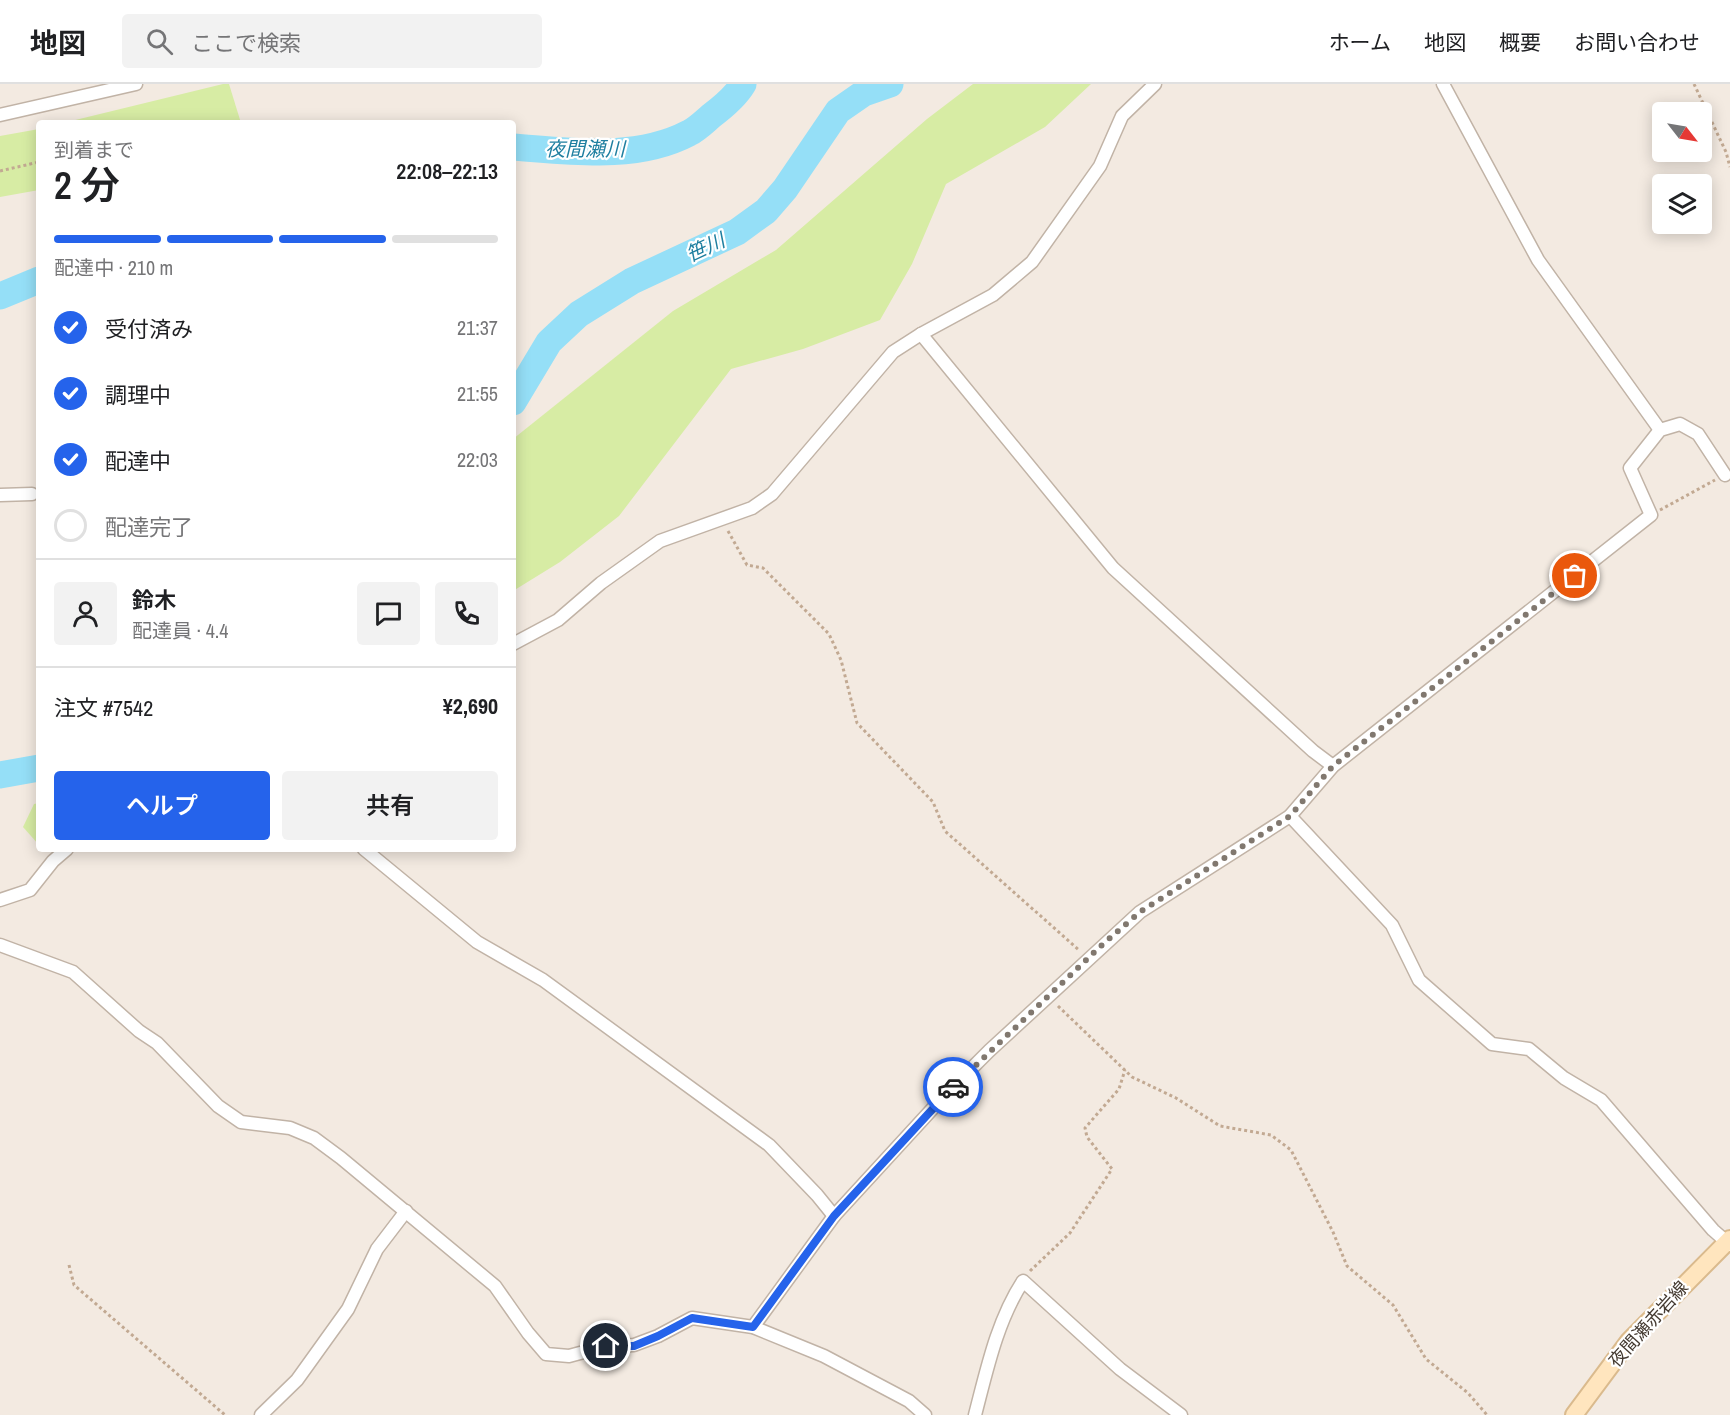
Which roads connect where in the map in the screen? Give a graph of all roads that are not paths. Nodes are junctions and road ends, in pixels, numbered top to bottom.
1 (136, 84) edge
2 (1155, 84) edge
3 (1443, 84) edge
4 (0, 115) edge
5 (921, 334) junction
6 (1660, 430) junction
7 (1725, 475) road end
8 (32, 494) dead end
9 (0, 495) edge
10 (516, 642) edge
11 (1333, 766) junction
12 (1290, 816) junction
13 (63, 852) edge
14 (368, 852) edge
15 (0, 900) edge
16 (0, 945) edge
17 (406, 1211) junction
18 (834, 1216) junction
19 (1729, 1242) edge
20 (753, 1327) junction
21 (261, 1415) edge
22 (926, 1415) edge
23 (975, 1415) edge
24 (1181, 1415) edge
25 (1574, 1415) edge

1 - 4 street
2 - 5 street
3 - 6 street
5 - 10 street
5 - 11 street
6 - 7 street
6 - 11 street
8 - 9 street
11 - 12 street
12 - 18 street
12 - 19 street
13 - 15 street
14 - 18 street
16 - 17 street
17 - 20 street
17 - 21 street
18 - 20 street
19 - 25 main road, 夜間瀬赤岩線
20 - 22 street
23 - 24 street

